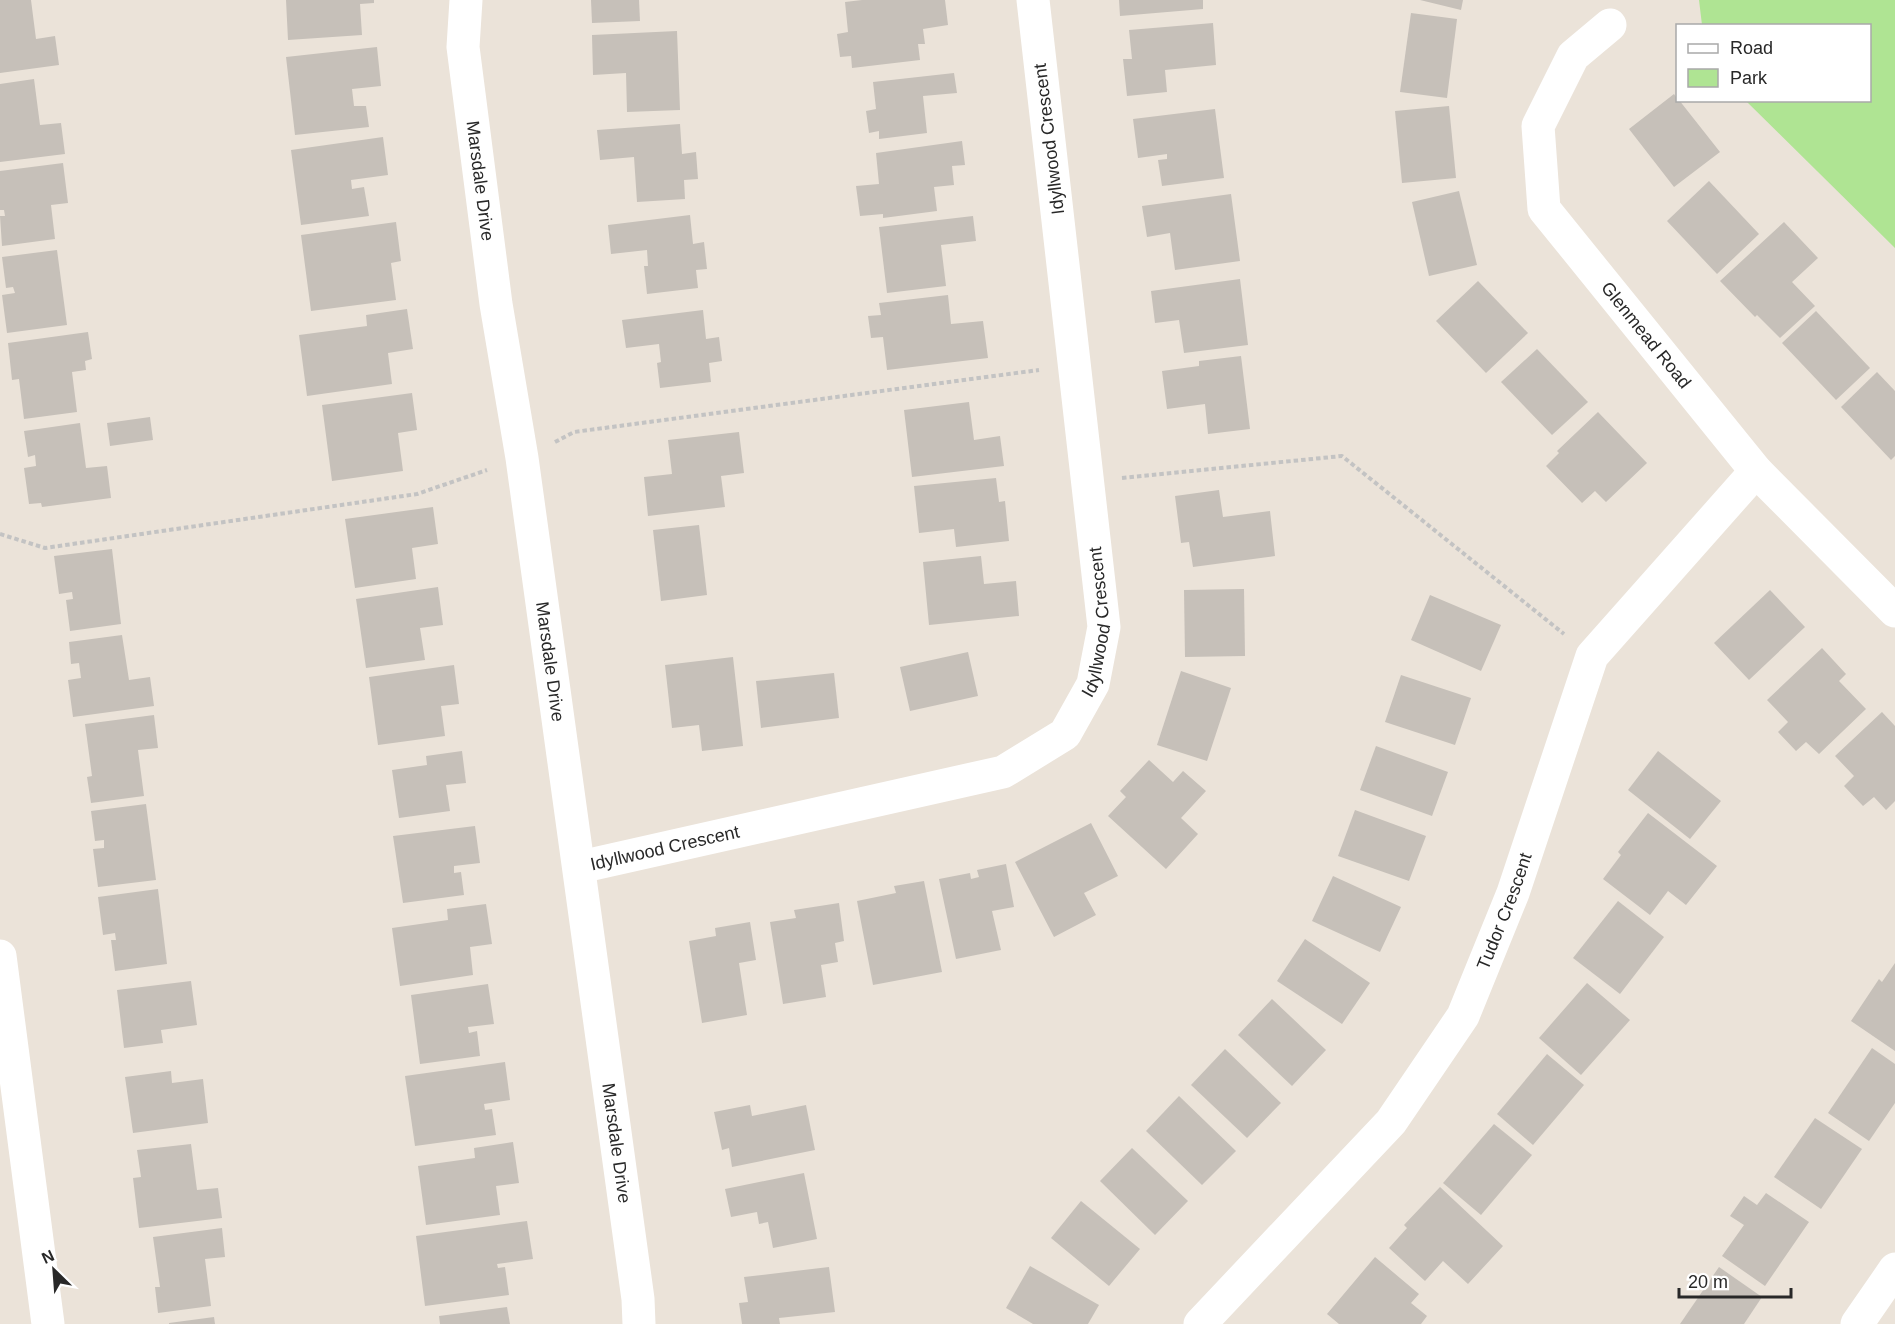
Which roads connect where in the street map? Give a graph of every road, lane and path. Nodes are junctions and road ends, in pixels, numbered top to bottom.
1 (466, 0) edge
2 (1034, 0) edge
3 (1610, 25) dead end
4 (1756, 471) junction
5 (1088, 481) junction
6 (1895, 611) edge
7 (1592, 656) junction
8 (580, 867) junction
9 (0, 956) edge
10 (1895, 1269) edge
11 (48, 1324) edge
12 (639, 1324) edge
13 (1200, 1324) edge
14 (1857, 1324) edge

1 - 8 street, Marsdale Drive
2 - 5 street, Idyllwood Crescent
3 - 4 street, Glenmead Road
4 - 6 street, Glenmead Road
4 - 7 street, Tudor Crescent
5 - 7 path
5 - 8 street, Idyllwood Crescent
7 - 13 street, Tudor Crescent
8 - 12 street, Marsdale Drive
9 - 11 street
10 - 14 street

